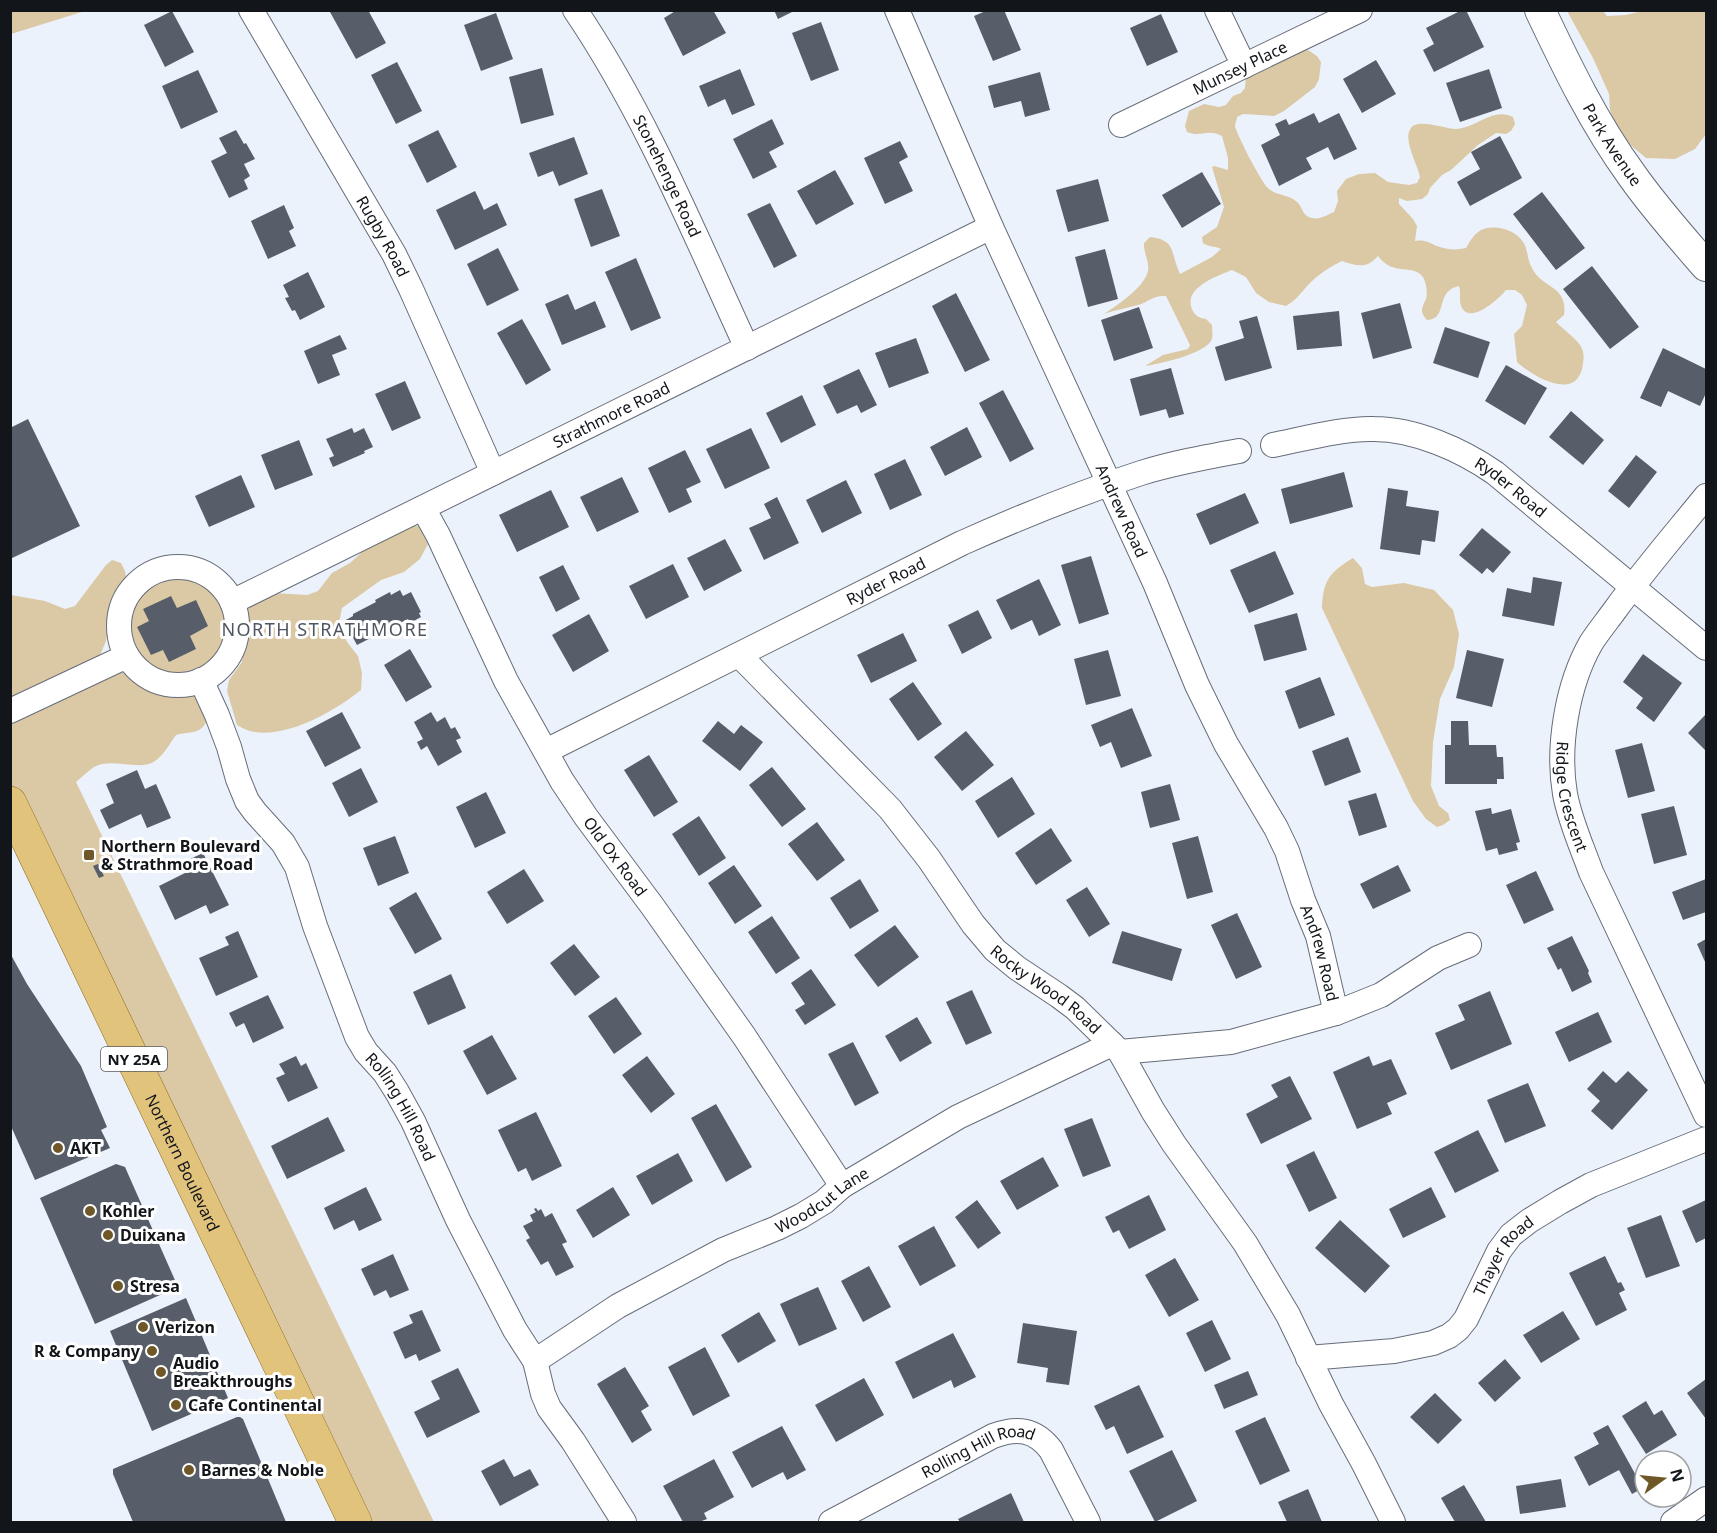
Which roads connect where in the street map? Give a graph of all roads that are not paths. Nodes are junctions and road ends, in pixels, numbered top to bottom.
1 (251, 10) edge
2 (575, 10) edge
3 (897, 10) edge
4 (1217, 10) edge
5 (1360, 10) edge
6 (1540, 10) edge
7 (1244, 66) junction
8 (1121, 125) dead end
9 (991, 227) junction
10 (1707, 266) edge
11 (747, 348) junction
12 (1273, 445) dead end
13 (1239, 451) dead end
14 (493, 473) junction
15 (1109, 485) junction
16 (1707, 496) edge
17 (423, 508) junction
18 (1632, 586) junction
19 (232, 602) junction
20 (1707, 648) edge
21 (739, 655) junction
22 (127, 656) junction
23 (201, 680) junction
24 (10, 711) edge
25 (546, 751) junction
26 (10, 803) edge
27 (1469, 945) dead end
28 (1336, 1013) junction
29 (1116, 1048) junction
30 (1707, 1115) edge
31 (1707, 1139) edge
32 (842, 1186) junction
33 (1308, 1358) junction
34 (535, 1361) junction
35 (1707, 1499) edge
36 (355, 1522) edge
37 (624, 1522) edge
38 (831, 1522) edge
39 (1088, 1522) edge
40 (1394, 1522) edge
41 (1673, 1522) edge

1 - 14 street, Rugby Road
2 - 11 street, Stonehenge Road
3 - 9 street, Andrew Road
4 - 7 street
5 - 7 street, Munsey Place
6 - 10 street, Park Avenue
7 - 8 street, Munsey Place
9 - 11 street, Strathmore Road
9 - 15 street, Andrew Road
11 - 14 street, Strathmore Road
12 - 18 street, Ryder Road
13 - 15 street, Ryder Road
14 - 17 street, Strathmore Road
15 - 21 street, Ryder Road
15 - 28 street, Andrew Road
16 - 18 street, Ridge Crescent
17 - 19 street, Strathmore Road
17 - 25 street, Old Ox Road
18 - 20 street, Ryder Road
18 - 30 street, Ridge Crescent
19 - 22 street
19 - 23 street
21 - 25 street, Ryder Road
21 - 29 street, Rocky Wood Road
22 - 23 street
22 - 24 street
23 - 34 street, Rolling Hill Road
25 - 32 street, Old Ox Road
26 - 36 main road, Northern Boulevard / NY 25A
27 - 28 street, Woodcut Lane
28 - 29 street, Woodcut Lane
29 - 32 street, Woodcut Lane
29 - 33 street, Rocky Wood Road
31 - 33 street, Thayer Road
32 - 34 street, Woodcut Lane
33 - 40 street, Rocky Wood Road
34 - 37 street, Rolling Hill Road
35 - 41 street
38 - 39 street, Rolling Hill Road

